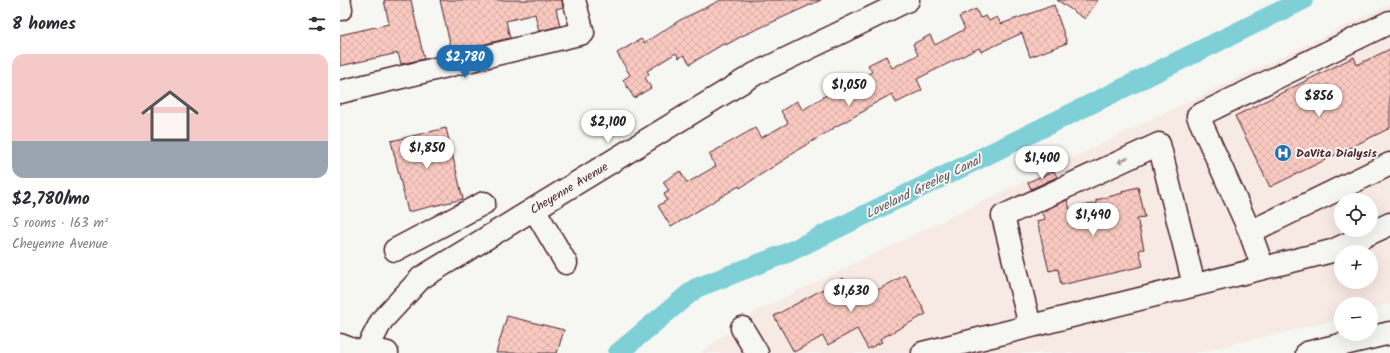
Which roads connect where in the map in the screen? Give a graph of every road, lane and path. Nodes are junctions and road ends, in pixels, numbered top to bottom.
1 (574, 0) edge
2 (908, 0) edge
3 (1390, 22) edge
4 (340, 92) edge
5 (1390, 164) edge
6 (484, 203) dead end
7 (534, 209) junction
8 (1390, 224) edge
9 (1250, 232) junction
10 (395, 250) dead end
11 (566, 262) dead end
12 (1263, 268) junction
13 (1194, 285) junction
14 (1030, 326) junction
15 (742, 328) dead end
16 (1390, 333) edge
17 (340, 345) edge
18 (979, 346) edge
19 (370, 352) edge
20 (757, 353) edge
21 (923, 353) edge
22 (1307, 353) edge

1 - 4 main road
2 - 7 main road, Cheyenne Avenue
3 - 9 main road
5 - 9 main road
6 - 10 main road
7 - 11 main road
7 - 19 main road, Cheyenne Avenue
8 - 12 main road
9 - 12 main road
12 - 13 main road
13 - 14 main road
13 -> 14 main road
14 - 18 main road
15 - 20 main road
16 - 22 main road
17 - 19 main road
18 - 21 main road

